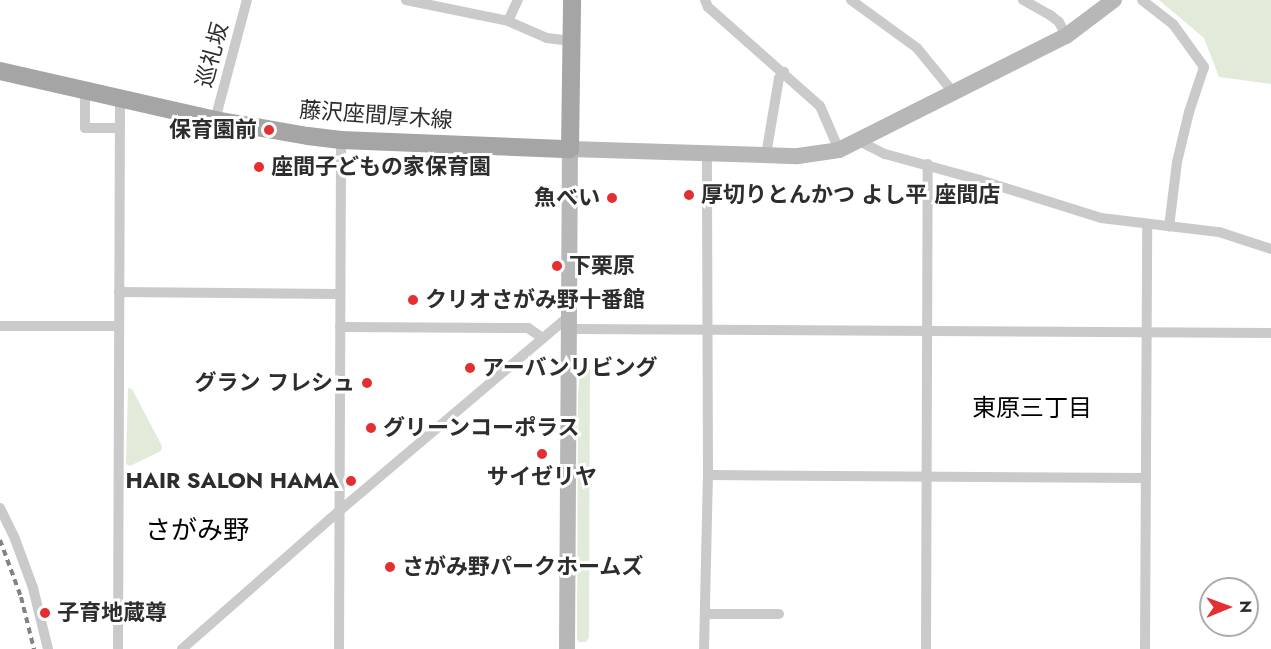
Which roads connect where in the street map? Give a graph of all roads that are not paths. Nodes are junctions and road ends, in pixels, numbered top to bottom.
1 (247, 0) edge
2 (406, 0) edge
3 (518, 0) edge
4 (572, 0) edge
5 (705, 0) edge
6 (851, 0) edge
7 (1023, 0) edge
8 (1114, 0) edge
9 (1142, 0) edge
10 (508, 21) junction
11 (1066, 36) junction
12 (571, 41) junction
13 (0, 71) edge
14 (784, 72) junction
15 (85, 91) junction
16 (953, 92) junction
17 (120, 99) junction
18 (215, 120) junction
19 (120, 128) junction
20 (342, 141) junction
21 (859, 141) junction
22 (570, 149) junction
23 (839, 150) junction
24 (706, 153) junction
25 (766, 155) junction
26 (928, 164) junction
27 (1147, 224) junction
28 (1169, 227) junction
29 (1271, 249) edge
30 (119, 292) junction
31 (340, 294) junction
32 (570, 322) junction
33 (0, 326) edge
34 (119, 326) junction
35 (340, 327) junction
36 (707, 331) junction
37 (926, 331) junction
38 (1147, 333) junction
39 (1271, 333) edge
40 (543, 338) junction
41 (708, 475) junction
42 (928, 476) junction
43 (1146, 478) junction
44 (0, 508) edge
45 (338, 512) junction
46 (705, 614) junction
47 (779, 614) dead end
48 (48, 649) edge
49 (118, 649) edge
50 (182, 649) edge
51 (339, 649) edge
52 (567, 649) edge
53 (704, 649) edge
54 (926, 649) edge
55 (1145, 649) edge

1 - 18 street, 巡礼坂
2 - 10 street
3 - 10 street
4 - 12 main road
5 - 14 street
6 - 16 street
7 - 11 street
8 - 11 street
9 - 28 street
10 - 12 street
11 - 16 street
12 - 22 main road
13 - 15 main road, 藤沢座間厚木線
14 - 23 street
14 - 25 street
15 - 17 main road, 藤沢座間厚木線
15 - 19 street
16 - 21 street
17 - 18 main road, 藤沢座間厚木線
17 - 19 street
18 - 20 main road, 藤沢座間厚木線
19 - 30 street
20 - 22 main road, 藤沢座間厚木線
20 - 31 street
21 - 23 street
21 - 26 street
22 - 24 street
22 - 32 street
23 - 25 street
24 - 25 street
24 - 36 street
26 - 27 street
26 - 37 street
27 - 28 street
27 - 38 street
28 - 29 street
30 - 31 street
30 - 34 street
31 - 35 street
32 - 36 street
32 - 40 street
32 - 52 street
33 - 34 street
34 - 49 street
35 - 40 street
35 - 45 street
36 - 37 street
36 - 41 street
37 - 38 street
37 - 42 street
38 - 39 street
38 - 43 street
40 - 45 street
41 - 42 street
41 - 46 street
42 - 43 street
42 - 54 street
43 - 55 street
44 - 48 street
45 - 50 street
45 - 51 street
46 - 47 street
46 - 53 street

